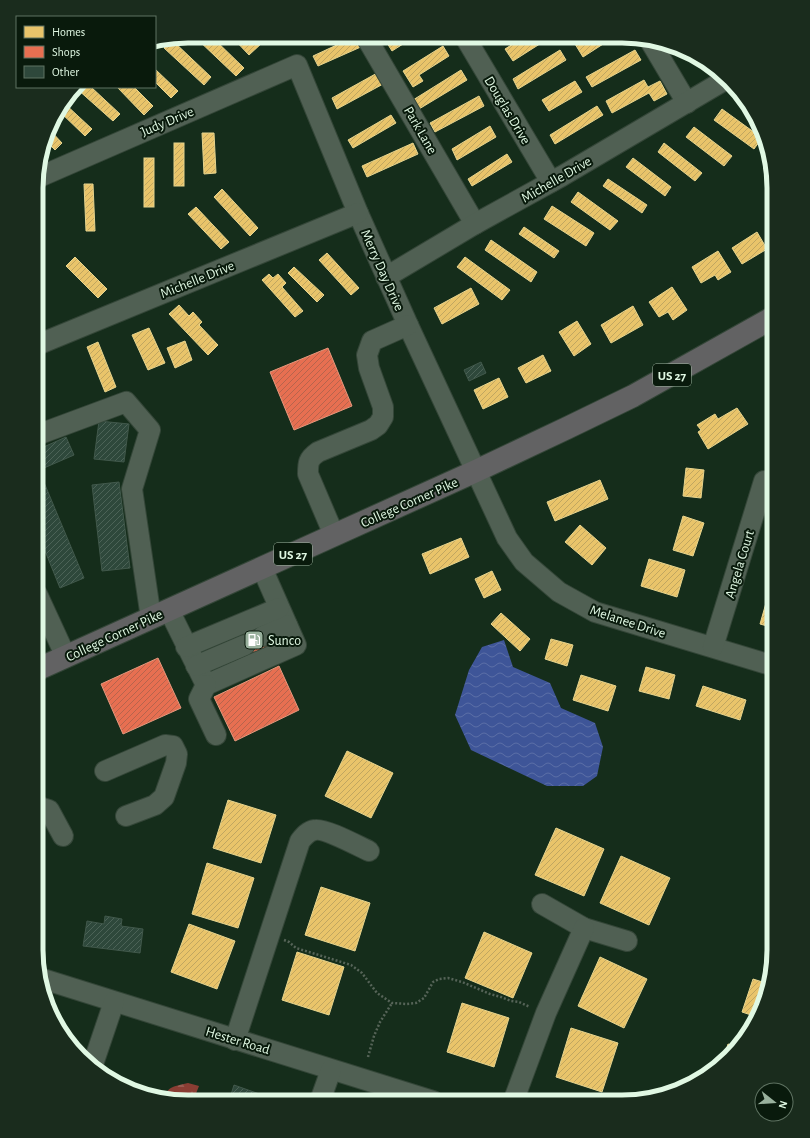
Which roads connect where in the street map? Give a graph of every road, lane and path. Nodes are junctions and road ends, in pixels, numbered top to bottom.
1 (370, 43) edge
2 (469, 43) edge
3 (654, 47) edge
4 (297, 65) joint
5 (722, 82) edge
6 (688, 102) junction
7 (43, 175) edge
8 (551, 182) junction
9 (358, 212) junction
10 (475, 224) junction
11 (386, 277) junction
12 (767, 321) edge
13 (408, 325) junction
14 (43, 343) edge
15 (43, 433) edge
16 (476, 472) junction
17 (764, 481) dead end
18 (334, 536) junction
19 (262, 568) junction
20 (43, 607) edge
21 (160, 614) junction
22 (283, 617) junction
23 (263, 636) dead end
24 (245, 645) dead end
25 (186, 647) junction
26 (713, 647) junction
27 (66, 657) junction
28 (767, 664) edge
29 (196, 666) junction
30 (43, 667) edge
31 (206, 685) junction
32 (216, 735) dead end
33 (105, 770) dead end
34 (43, 808) edge
35 (126, 816) dead end
36 (63, 836) dead end
37 (369, 851) dead end
38 (542, 904) dead end
39 (584, 928) junction
40 (269, 936) junction
41 (627, 941) dead end
42 (47, 981) edge
43 (114, 1002) junction
44 (392, 1003) junction
45 (546, 1013) junction
46 (235, 1040) junction
47 (368, 1057) dead end
48 (94, 1061) edge
49 (331, 1070) junction
50 (322, 1095) edge
51 (411, 1095) edge
52 (515, 1095) edge

1 - 10 street, Park Lane
2 - 8 street, Douglas Drive
3 - 6 street
4 - 7 street, Judy Drive
4 - 9 street, Merry Day Drive
5 - 6 street, Michelle Drive
6 - 8 street, Michelle Drive
8 - 10 street, Michelle Drive
9 - 11 street, Merry Day Drive
9 - 14 street, Michelle Drive
10 - 11 street, Michelle Drive
11 - 13 street, Merry Day Drive
12 - 16 highway, College Corner Pike / US 27
13 - 16 street, Merry Day Drive
13 - 18 street
15 - 21 street
16 - 18 highway, College Corner Pike / US 27
16 - 26 street, Melanee Drive
17 - 26 street, Angela Court
18 - 19 highway, College Corner Pike / US 27
19 - 21 highway, College Corner Pike / US 27
19 - 22 street
20 - 27 street
21 - 25 street
21 - 27 highway, College Corner Pike / US 27
22 - 23 street
22 - 25 street
22 - 31 street
24 - 29 street
25 - 29 street
26 - 28 street, Melanee Drive
27 - 30 highway, College Corner Pike / US 27
29 - 31 street
31 - 32 street
33 - 35 street
34 - 36 street
37 - 40 street
38 - 39 street
39 - 41 street
39 - 45 street
40 - 44 path
40 - 46 street
42 - 43 street, Hester Road
43 - 46 street, Hester Road
43 - 48 street
44 - 45 path
44 - 47 path
45 - 52 street
46 - 49 street, Hester Road
49 - 50 street
49 - 51 street, Hester Road

